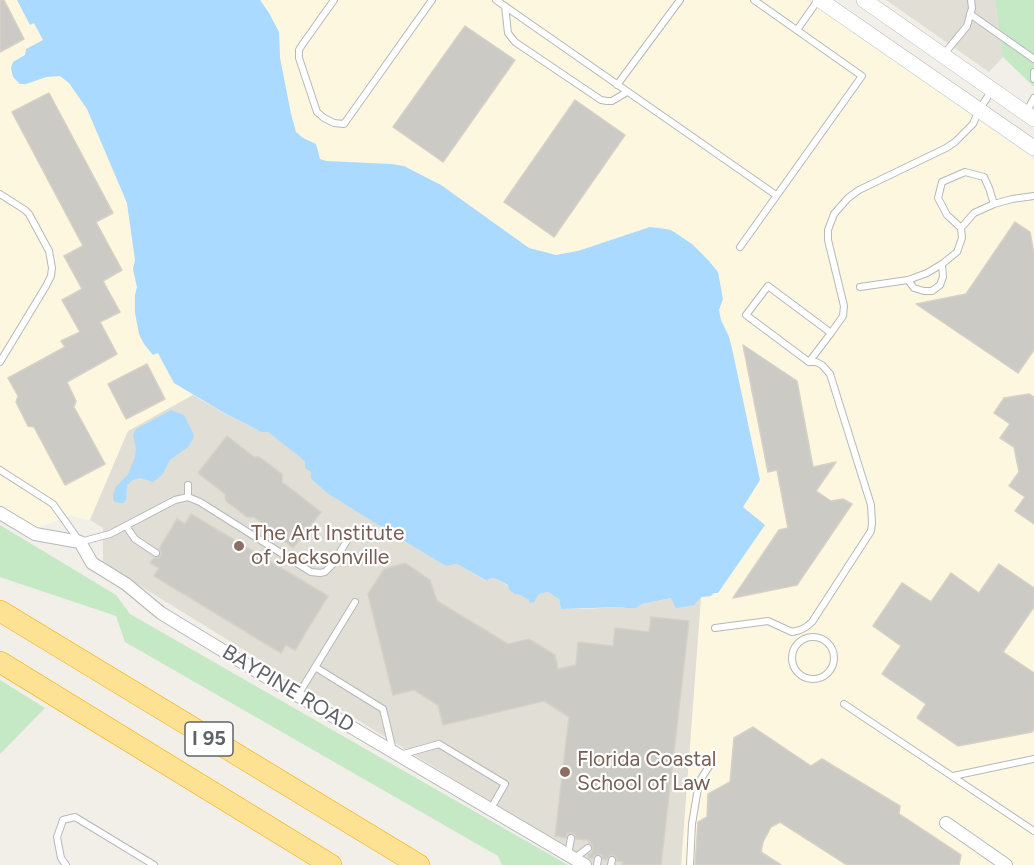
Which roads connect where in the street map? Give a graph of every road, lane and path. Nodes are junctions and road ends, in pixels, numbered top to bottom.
1 (334, 0) edge
2 (432, 0) edge
3 (496, 0) edge
4 (680, 0) edge
5 (754, 0) edge
6 (819, 0) edge
7 (864, 0) edge
8 (971, 0) edge
9 (505, 6) junction
10 (970, 14) junction
11 (797, 30) junction
12 (943, 56) junction
13 (1034, 59) edge
14 (1034, 72) edge
15 (1034, 80) edge
16 (617, 85) junction
17 (992, 90) junction
18 (627, 92) junction
19 (1034, 98) edge
20 (979, 110) junction
21 (1030, 116) edge
22 (1034, 148) edge
23 (0, 194) edge
24 (776, 195) junction
25 (1034, 196) edge
26 (994, 204) junction
27 (962, 228) junction
28 (740, 247) dead end
29 (942, 264) junction
30 (908, 280) junction
31 (860, 287) dead end
32 (831, 333) junction
33 (0, 362) edge
34 (809, 362) junction
35 (0, 470) edge
36 (188, 485) dead end
37 (188, 498) junction
38 (0, 513) edge
39 (126, 526) junction
40 (353, 531) dead end
41 (80, 542) junction
42 (156, 553) dead end
43 (355, 602) dead end
44 (0, 611) edge
45 (715, 628) dead end
46 (800, 630) junction
47 (804, 639) junction
48 (0, 662) edge
49 (315, 667) junction
50 (298, 695) junction
51 (844, 704) dead end
52 (396, 754) junction
53 (1034, 759) edge
54 (713, 760) dead end
55 (953, 776) junction
56 (490, 810) junction
57 (946, 823) dead end
58 (1034, 831) edge
59 (571, 838) dead end
60 (588, 848) dead end
61 (576, 860) edge
62 (66, 865) edge
63 (154, 865) edge
64 (332, 865) edge
65 (419, 865) edge
66 (690, 865) edge
67 (1006, 865) edge

1 - 2 lane
3 - 9 lane
4 - 16 lane
5 - 11 lane
6 - 11 lane
6 - 20 street
7 - 12 street
8 - 10 lane
9 - 16 lane
9 - 18 lane
10 - 12 lane
10 - 13 lane
11 - 24 lane
12 - 17 street
14 - 15 lane
16 - 18 lane
17 - 20 lane
17 - 21 street
18 - 24 lane
19 - 21 lane
20 - 22 street
20 - 32 lane
23 - 33 lane
24 - 28 lane
25 - 26 lane
26 - 27 lane
26 - 27 lane
27 - 29 lane
29 - 30 lane
29 - 30 lane
30 - 31 lane
32 - 34 lane
32 - 34 lane
34 - 46 lane
35 - 41 lane
36 - 37 lane
37 - 39 lane
37 - 40 lane
38 - 41 street
39 - 41 lane
39 - 42 lane
41 - 50 street, BAYPINE ROAD
43 - 49 lane
44 - 65 highway, I 95
45 - 46 lane
46 - 47 lane
47 - 47 lane
48 - 64 highway, I 95
49 - 50 lane
49 - 52 lane
50 - 52 street, BAYPINE ROAD
51 - 55 lane
52 - 56 street, BAYPINE ROAD
52 - 56 lane
53 - 55 lane
54 - 66 lane
55 - 58 lane
56 - 61 street, BAYPINE ROAD
57 - 67 street
59 - 61 lane
60 - 61 lane
62 - 63 lane

